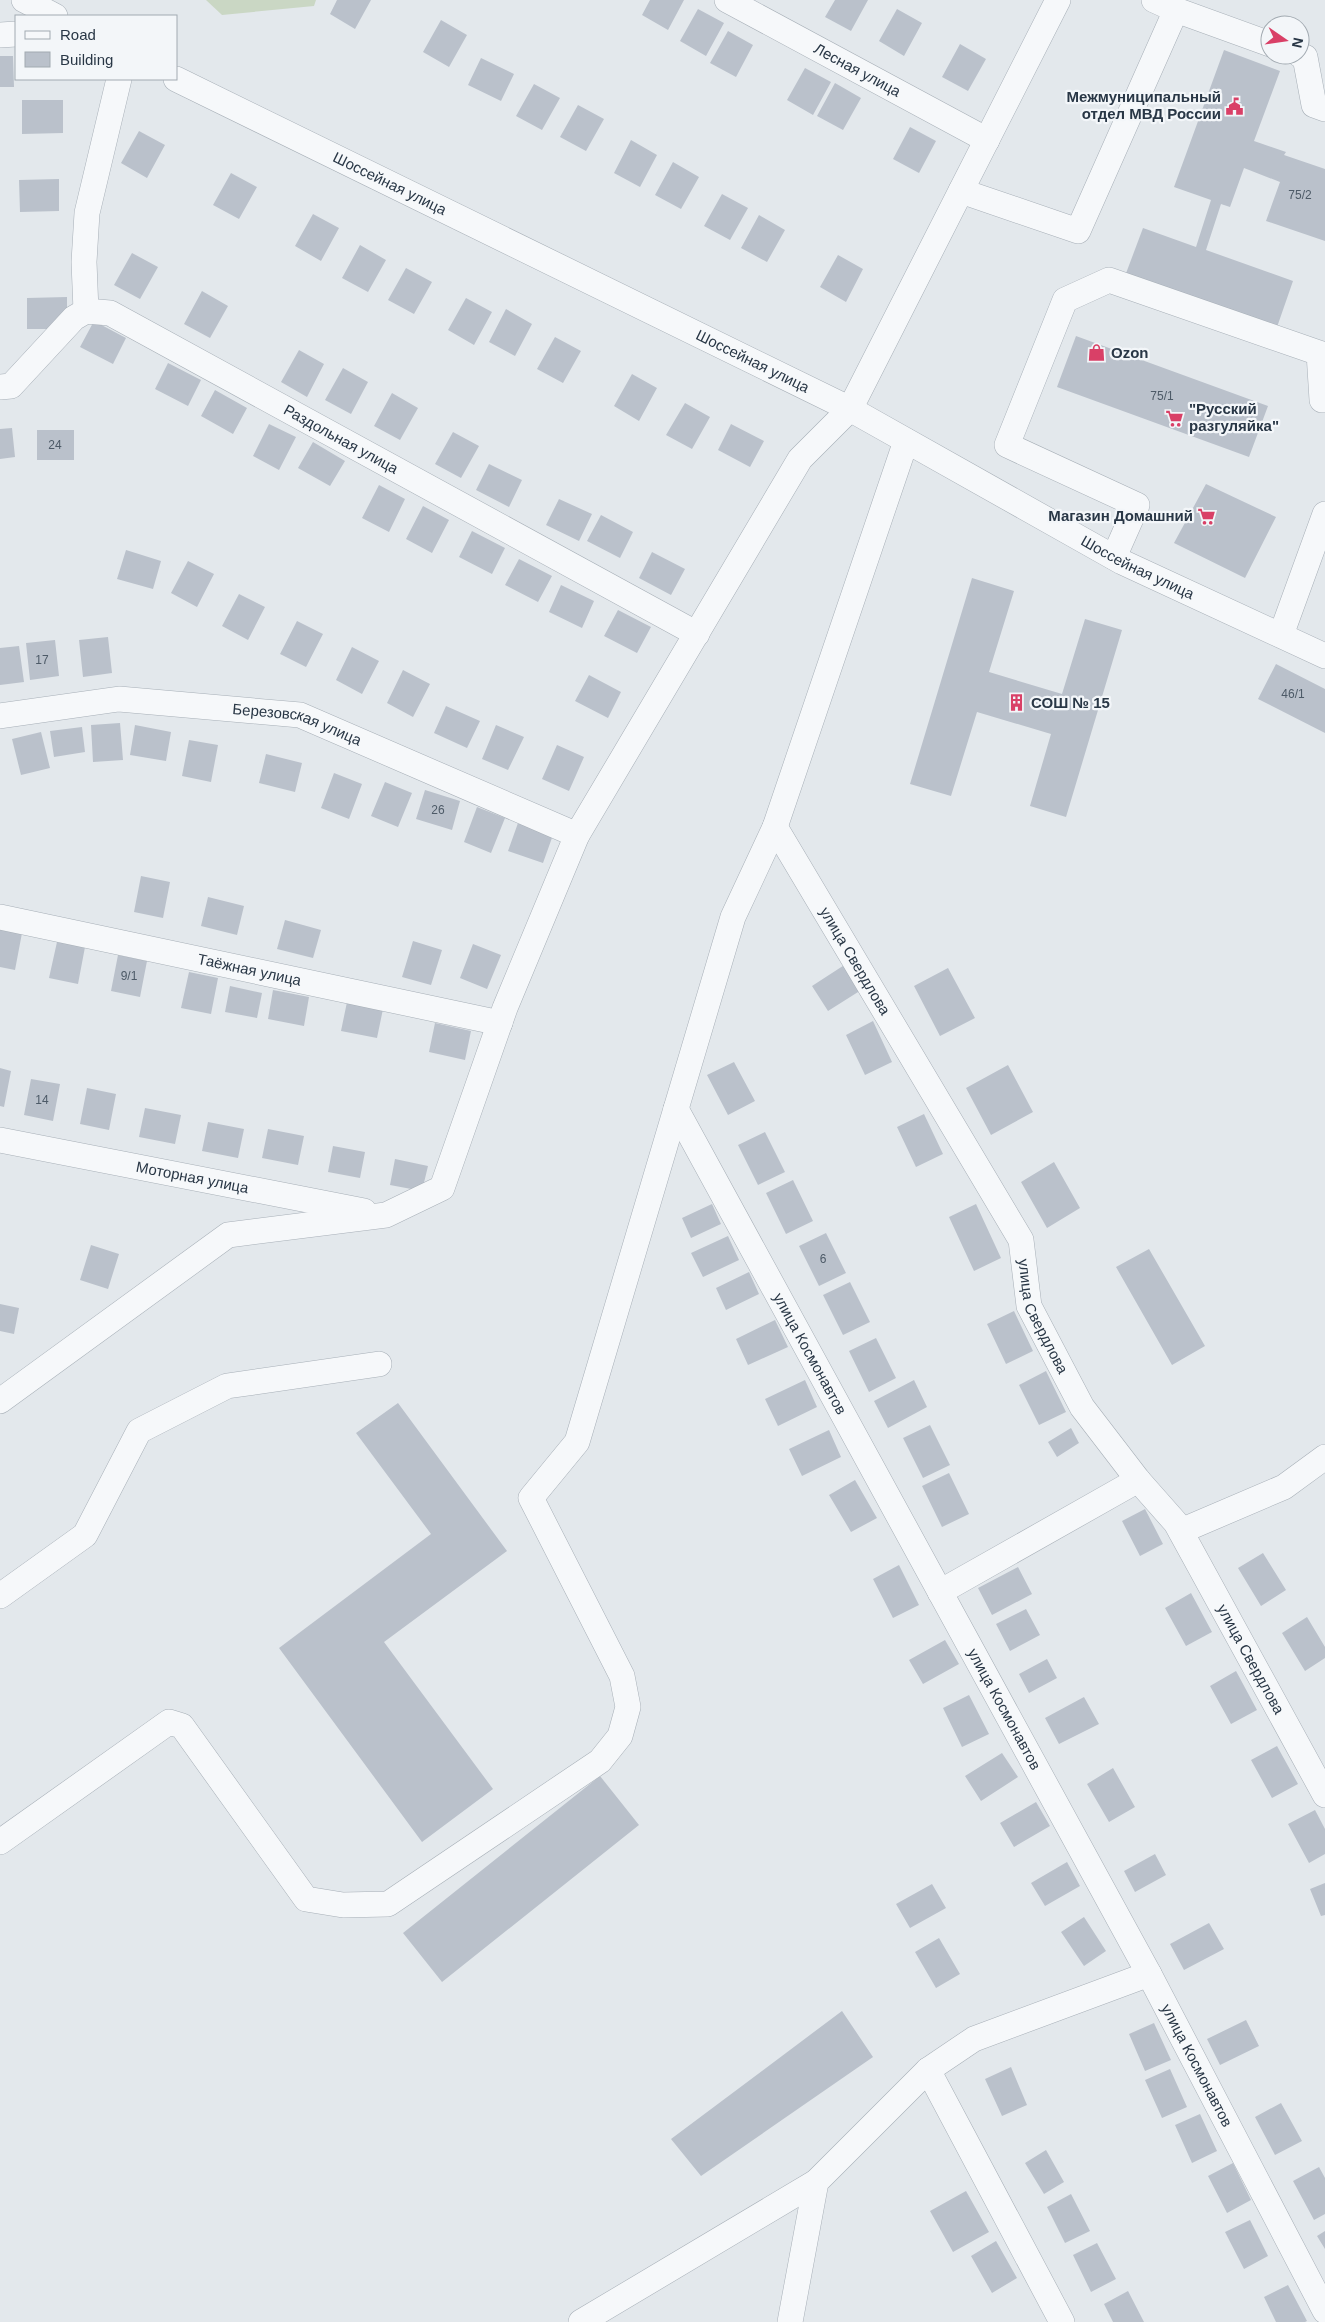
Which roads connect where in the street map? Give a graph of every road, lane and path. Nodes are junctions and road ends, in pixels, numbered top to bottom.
1 (24, 0) edge
2 (727, 0) edge
3 (1058, 0) edge
4 (1165, 5) edge
5 (53, 15) edge
6 (15, 34) edge
7 (0, 35) edge
8 (1260, 40) edge
9 (1306, 65) edge
10 (119, 80) edge
11 (178, 80) edge
12 (1325, 109) edge
13 (987, 140) junction
14 (961, 190) junction
15 (86, 311) junction
16 (0, 387) edge
17 (1325, 400) edge
18 (850, 409) junction
19 (906, 441) junction
20 (1325, 514) edge
21 (1114, 557) junction
22 (697, 634) junction
23 (1281, 635) junction
24 (1325, 656) edge
25 (0, 716) edge
26 (775, 827) junction
27 (577, 835) junction
28 (0, 916) edge
29 (500, 1023) junction
30 (676, 1109) junction
31 (0, 1140) edge
32 (386, 1215) junction
33 (379, 1364) dead end
34 (0, 1401) edge
35 (1325, 1457) edge
36 (1138, 1480) junction
37 (1181, 1531) junction
38 (940, 1592) junction
39 (0, 1596) edge
40 (1325, 1796) edge
41 (0, 1842) edge
42 (1150, 1974) junction
43 (928, 2070) junction
44 (816, 2182) junction
45 (1325, 2311) edge
46 (581, 2322) edge
47 (790, 2322) edge
48 (1062, 2322) edge

1 - 5 street
2 - 13 street, Лесная улица
3 - 13 street
4 - 8 street
4 - 14 street
6 - 7 street
9 - 12 street
10 - 15 street
11 - 18 street, Шоссейная улица
13 - 14 street
14 - 18 street
15 - 16 street
15 - 22 street, Раздольная улица
17 - 21 street
18 - 19 street, Шоссейная улица
18 - 22 street
19 - 21 street, Шоссейная улица
19 - 26 street
20 - 23 street
21 - 23 street, Шоссейная улица
22 - 27 street
23 - 24 street, Шоссейная улица
25 - 27 street, Березовская улица
26 - 30 street
26 - 36 street, улица Свердлова
27 - 29 street
28 - 29 street, Таёжная улица
29 - 32 street
30 - 38 street, улица Космонавтов
30 - 41 street
31 - 32 street, Моторная улица
32 - 34 street
33 - 39 street
35 - 37 street
36 - 37 street, улица Свердлова
36 - 38 street
37 - 40 street, улица Свердлова
38 - 42 street, улица Космонавтов
42 - 43 street
42 - 45 street, улица Космонавтов
43 - 44 street
43 - 48 street
44 - 46 street
44 - 47 street

